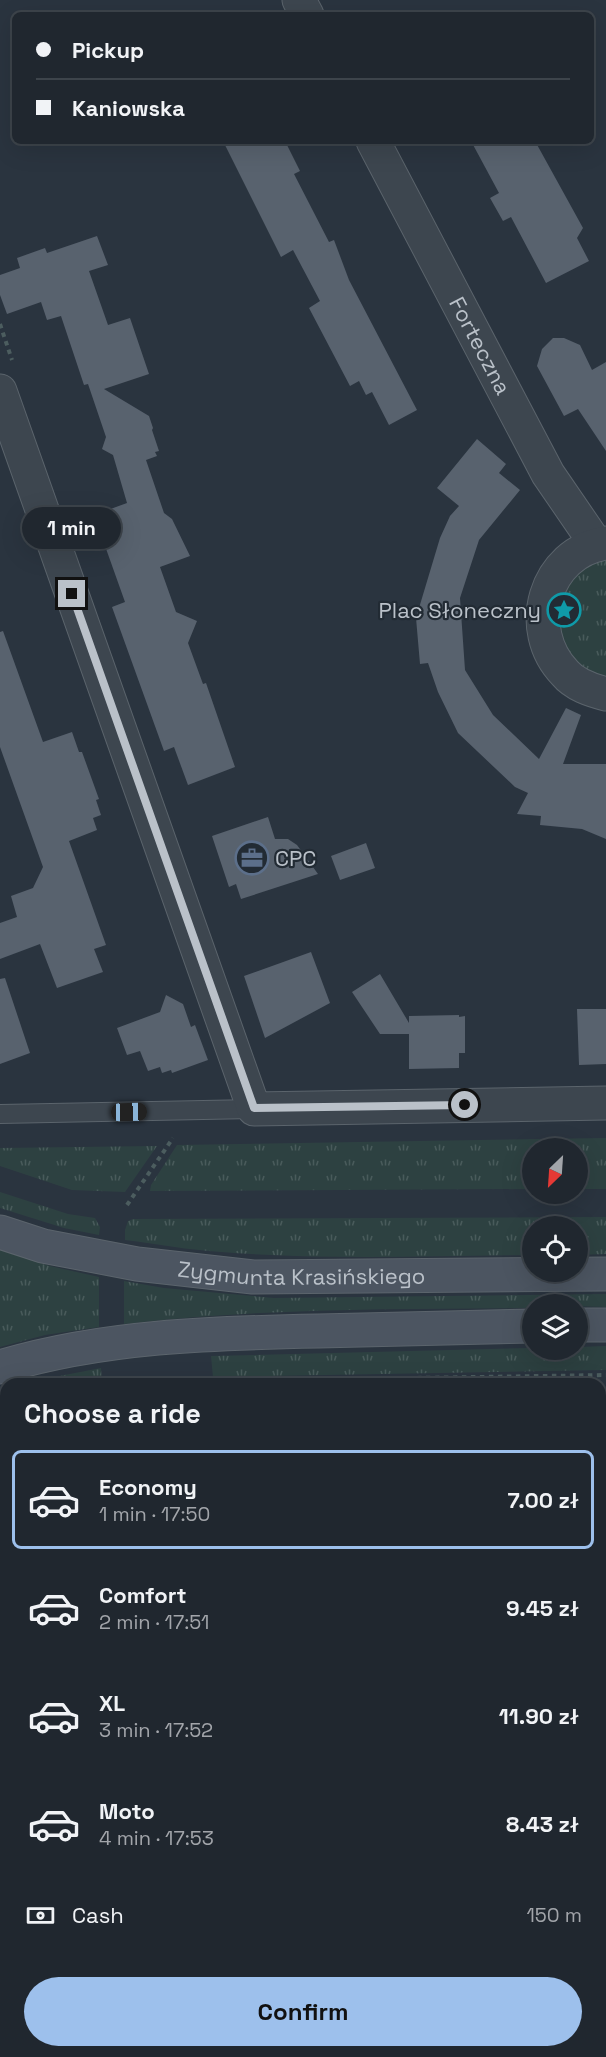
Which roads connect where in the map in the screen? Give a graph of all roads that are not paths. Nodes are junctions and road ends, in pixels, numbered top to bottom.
1 (375, 144) edge
2 (0, 391) edge
3 (601, 544) edge
4 (606, 694) edge
5 (606, 1103) edge
6 (254, 1108) junction
7 (0, 1114) edge
8 (0, 1232) edge
9 (606, 1274) edge
10 (588, 1325) edge
11 (606, 1325) edge
12 (522, 1326) edge
13 (0, 1367) edge

1 - 3 street, Forteczna
2 - 6 street
3 - 4 street
5 - 6 street
6 - 7 lane
8 - 9 main road, Zygmunta Krasińskiego
10 - 11 main road
12 - 13 main road

